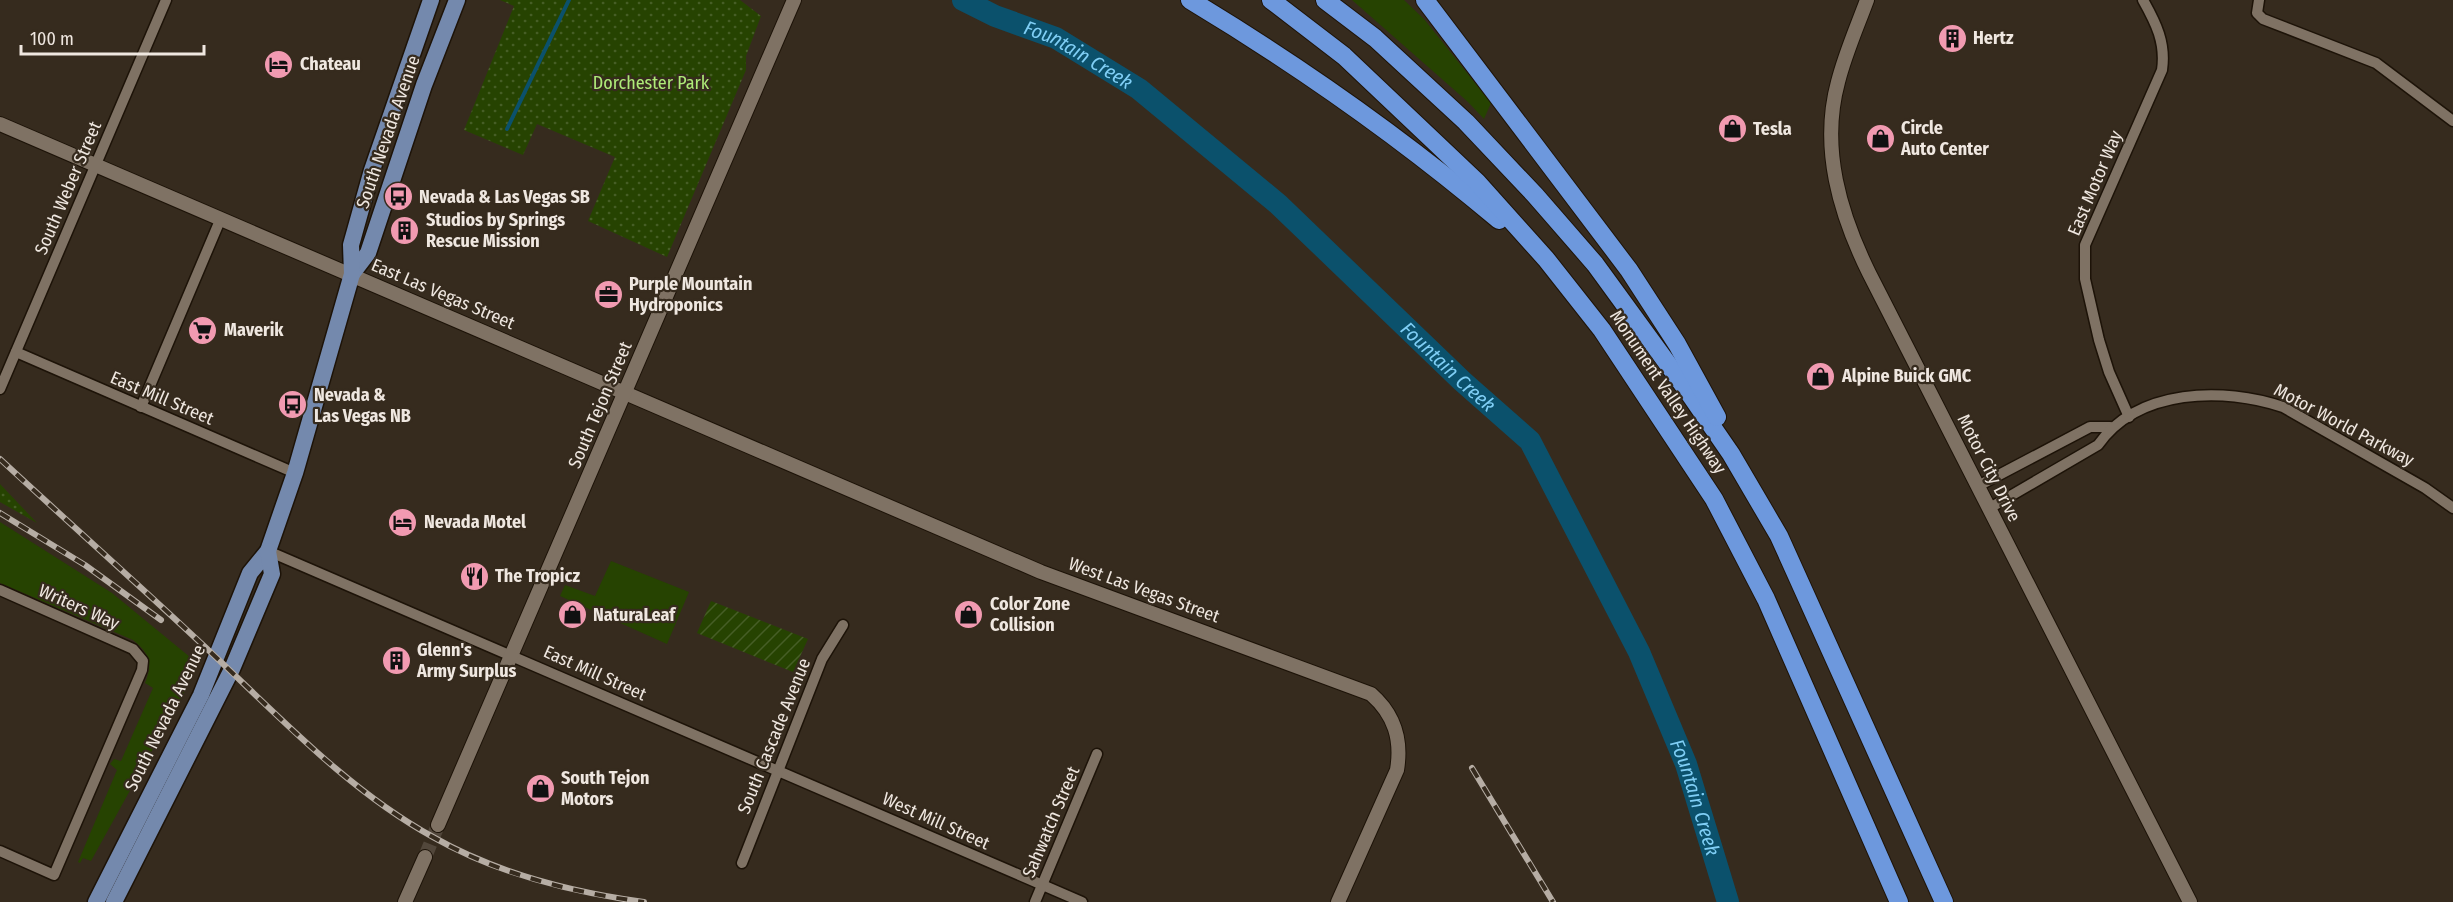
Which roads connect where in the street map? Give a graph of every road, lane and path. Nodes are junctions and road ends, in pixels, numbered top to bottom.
1 (166, 0) edge
2 (431, 0) edge
3 (457, 0) edge
4 (794, 0) edge
5 (1190, 0) edge
6 (1271, 0) edge
7 (1325, 0) edge
8 (1425, 0) edge
9 (1867, 0) edge
10 (2144, 0) edge
11 (2259, 0) edge
12 (2453, 121) edge
13 (0, 124) edge
14 (95, 165) junction
15 (221, 218) junction
16 (1546, 259) junction
17 (352, 274) junction
18 (16, 352) junction
19 (0, 389) edge
20 (625, 392) junction
21 (141, 407) junction
22 (2129, 417) junction
23 (2110, 428) junction
24 (295, 473) junction
25 (1751, 486) junction
26 (1978, 486) junction
27 (871, 497) joint
28 (2453, 508) edge
29 (1988, 509) junction
30 (268, 551) junction
31 (0, 590) edge
32 (843, 625) dead end
33 (513, 655) junction
34 (141, 658) joint
35 (1097, 754) dead end
36 (777, 770) junction
37 (438, 825) tunnel mouth
38 (0, 851) edge
39 (425, 856) tunnel mouth
40 (742, 863) dead end
41 (1042, 885) junction
42 (96, 902) edge
43 (114, 902) edge
44 (405, 902) edge
45 (1035, 902) edge
46 (1082, 902) edge
47 (1338, 902) edge
48 (1899, 902) edge
49 (1944, 902) edge
50 (2190, 902) edge

1 - 14 street, South Weber Street
2 - 17 main road, South Nevada Avenue
3 - 17 main road, South Nevada Avenue
4 - 20 street, South Tejon Street
5 - 16 highway
6 - 16 highway, Monument Valley Highway
7 - 25 highway, Monument Valley Highway
8 - 25 highway
9 - 26 street, Motor City Drive
10 - 22 street, East Motor Way
11 - 12 street
13 - 14 street, East Las Vegas Street
14 - 15 street, East Las Vegas Street
14 - 18 street, South Weber Street
15 - 17 street, East Las Vegas Street
15 - 21 street
16 - 48 highway, Monument Valley Highway
17 - 20 street, East Las Vegas Street
17 - 24 main road, South Nevada Avenue
18 - 19 street, South Weber Street
18 - 21 street, East Mill Street
20 - 27 street, East Las Vegas Street
20 - 33 street, South Tejon Street
21 - 24 street, East Mill Street
22 - 23 street, Motor World Parkway
22 - 28 street, Motor World Parkway
23 - 26 street, Motor World Parkway
23 - 29 street, Motor World Parkway
24 - 30 main road, South Nevada Avenue
25 - 49 highway, Monument Valley Highway
26 - 29 street, Motor City Drive
27 - 47 street, West Las Vegas Street
29 - 50 street, Motor City Drive
30 - 33 street, East Mill Street
30 - 42 main road, South Nevada Avenue
30 - 43 main road, South Nevada Avenue
31 - 34 street, Writers Way
32 - 36 street, South Cascade Avenue
33 - 36 street, East Mill Street
33 - 37 street, South Tejon Street
34 - 38 street, South Nevada Avenue
35 - 41 street, Sahwatch Street
36 - 40 street, South Cascade Avenue
36 - 41 street, West Mill Street
39 - 44 street
41 - 45 street, Sahwatch Street
41 - 46 street, West Mill Street

